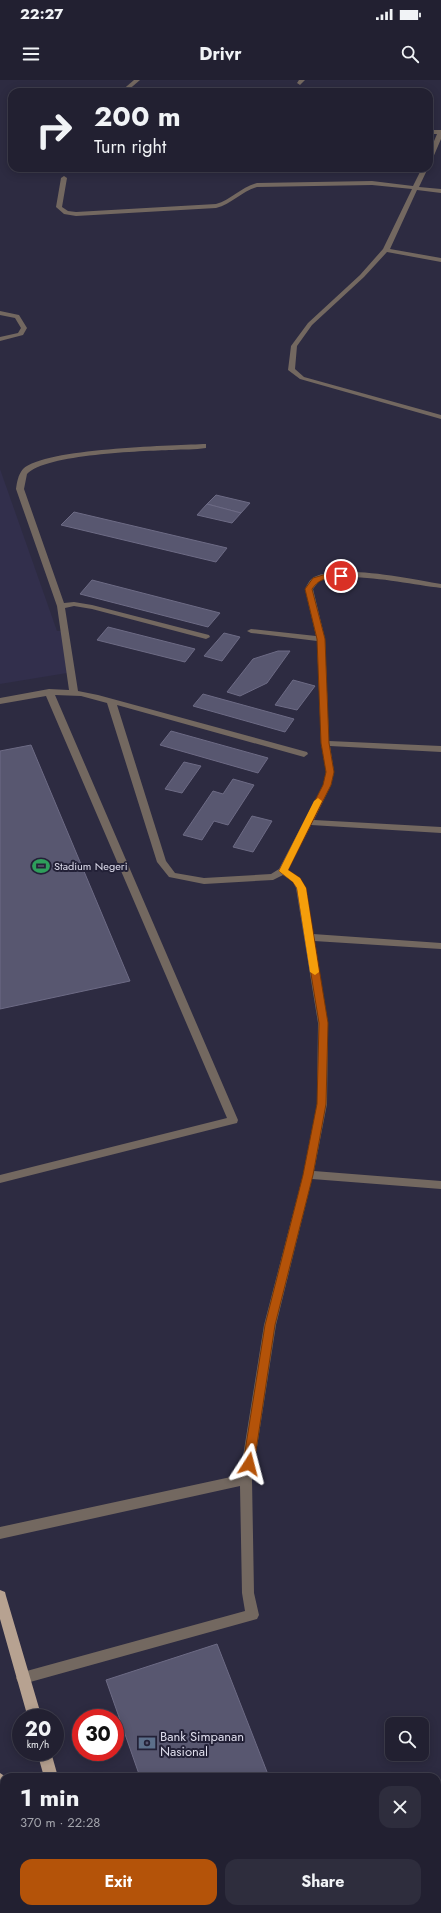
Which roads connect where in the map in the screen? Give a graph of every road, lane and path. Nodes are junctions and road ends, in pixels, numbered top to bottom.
1 (137, 80) edge
2 (128, 88) edge
3 (441, 133) edge
4 (433, 151) edge
5 (423, 172) edge
6 (64, 178) dead end
7 (417, 188) junction
8 (441, 191) edge
9 (386, 250) junction
10 (441, 260) edge
11 (0, 313) edge
12 (0, 339) edge
13 (441, 417) edge
14 (203, 446) dead end
15 (441, 586) edge
16 (61, 606) junction
17 (251, 631) dead end
18 (206, 637) dead end
19 (321, 639) junction
20 (49, 692) junction
21 (74, 692) junction
22 (0, 701) edge
23 (111, 701) junction
24 (325, 743) junction
25 (441, 749) edge
26 (304, 754) dead end
27 (307, 822) junction
28 (441, 830) edge
29 (283, 871) junction
30 (309, 937) junction
31 (441, 946) edge
32 (308, 1175) junction
33 (0, 1179) edge
34 (441, 1185) edge
35 (246, 1479) junction
36 (0, 1533) edge
37 (0, 1596) edge
38 (23, 1678) junction
39 (32, 1709) edge
40 (47, 1761) edge
41 (50, 1773) edge

1 - 2 street
3 - 4 street
5 - 7 street
6 - 7 street
7 - 8 street
7 - 9 street
9 - 10 street
9 - 13 street
11 - 12 street
14 - 16 street
15 - 19 street
16 - 18 street
16 - 21 street
17 - 19 street
19 - 24 street
20 - 21 street
20 - 22 street
20 - 33 street
21 - 23 street
23 - 26 street
23 - 29 street
24 - 25 street
24 - 27 street
27 - 28 street
27 - 29 street
29 - 30 street
30 - 31 street
30 - 32 street
32 - 34 street
32 - 35 street
35 - 36 street
35 - 38 street
37 - 38 main road
38 - 39 main road
40 - 41 main road

